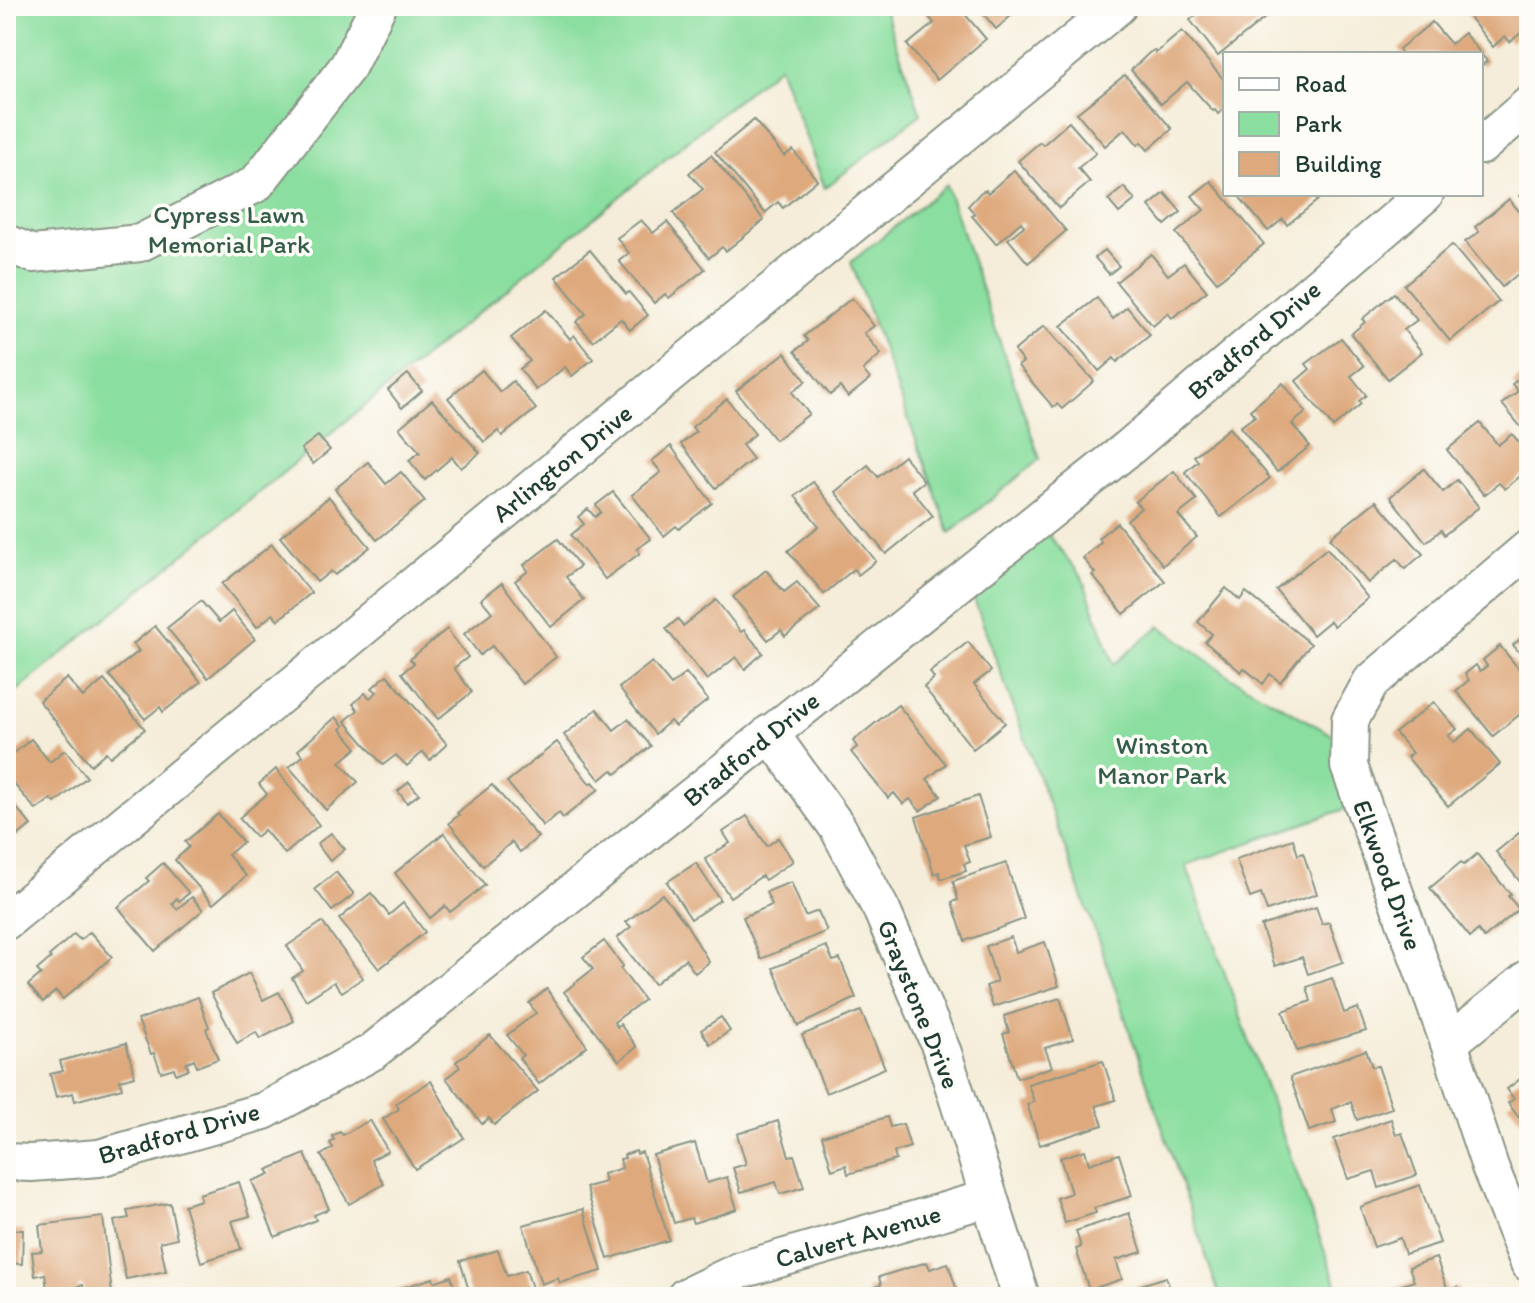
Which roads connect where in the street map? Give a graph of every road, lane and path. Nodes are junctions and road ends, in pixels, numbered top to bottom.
1 (378, 6) edge
2 (1118, 6) edge
3 (1529, 105) edge
4 (1483, 144) edge
5 (1423, 196) edge
6 (15, 253) edge
7 (1529, 548) edge
8 (770, 733) junction
9 (6, 921) edge
10 (1529, 978) edge
11 (1449, 1043) junction
12 (6, 1162) edge
13 (989, 1198) junction
14 (1529, 1263) edge
15 (685, 1297) edge
16 (1021, 1297) edge

1 - 6 street
2 - 9 street, Arlington Drive
3 - 4 street
5 - 8 street, Bradford Drive
7 - 11 street, Elkwood Drive
8 - 12 street, Bradford Drive
8 - 13 street, Graystone Drive
10 - 11 street
11 - 14 street, Elkwood Drive
13 - 15 street, Calvert Avenue
13 - 16 street, Graystone Drive

